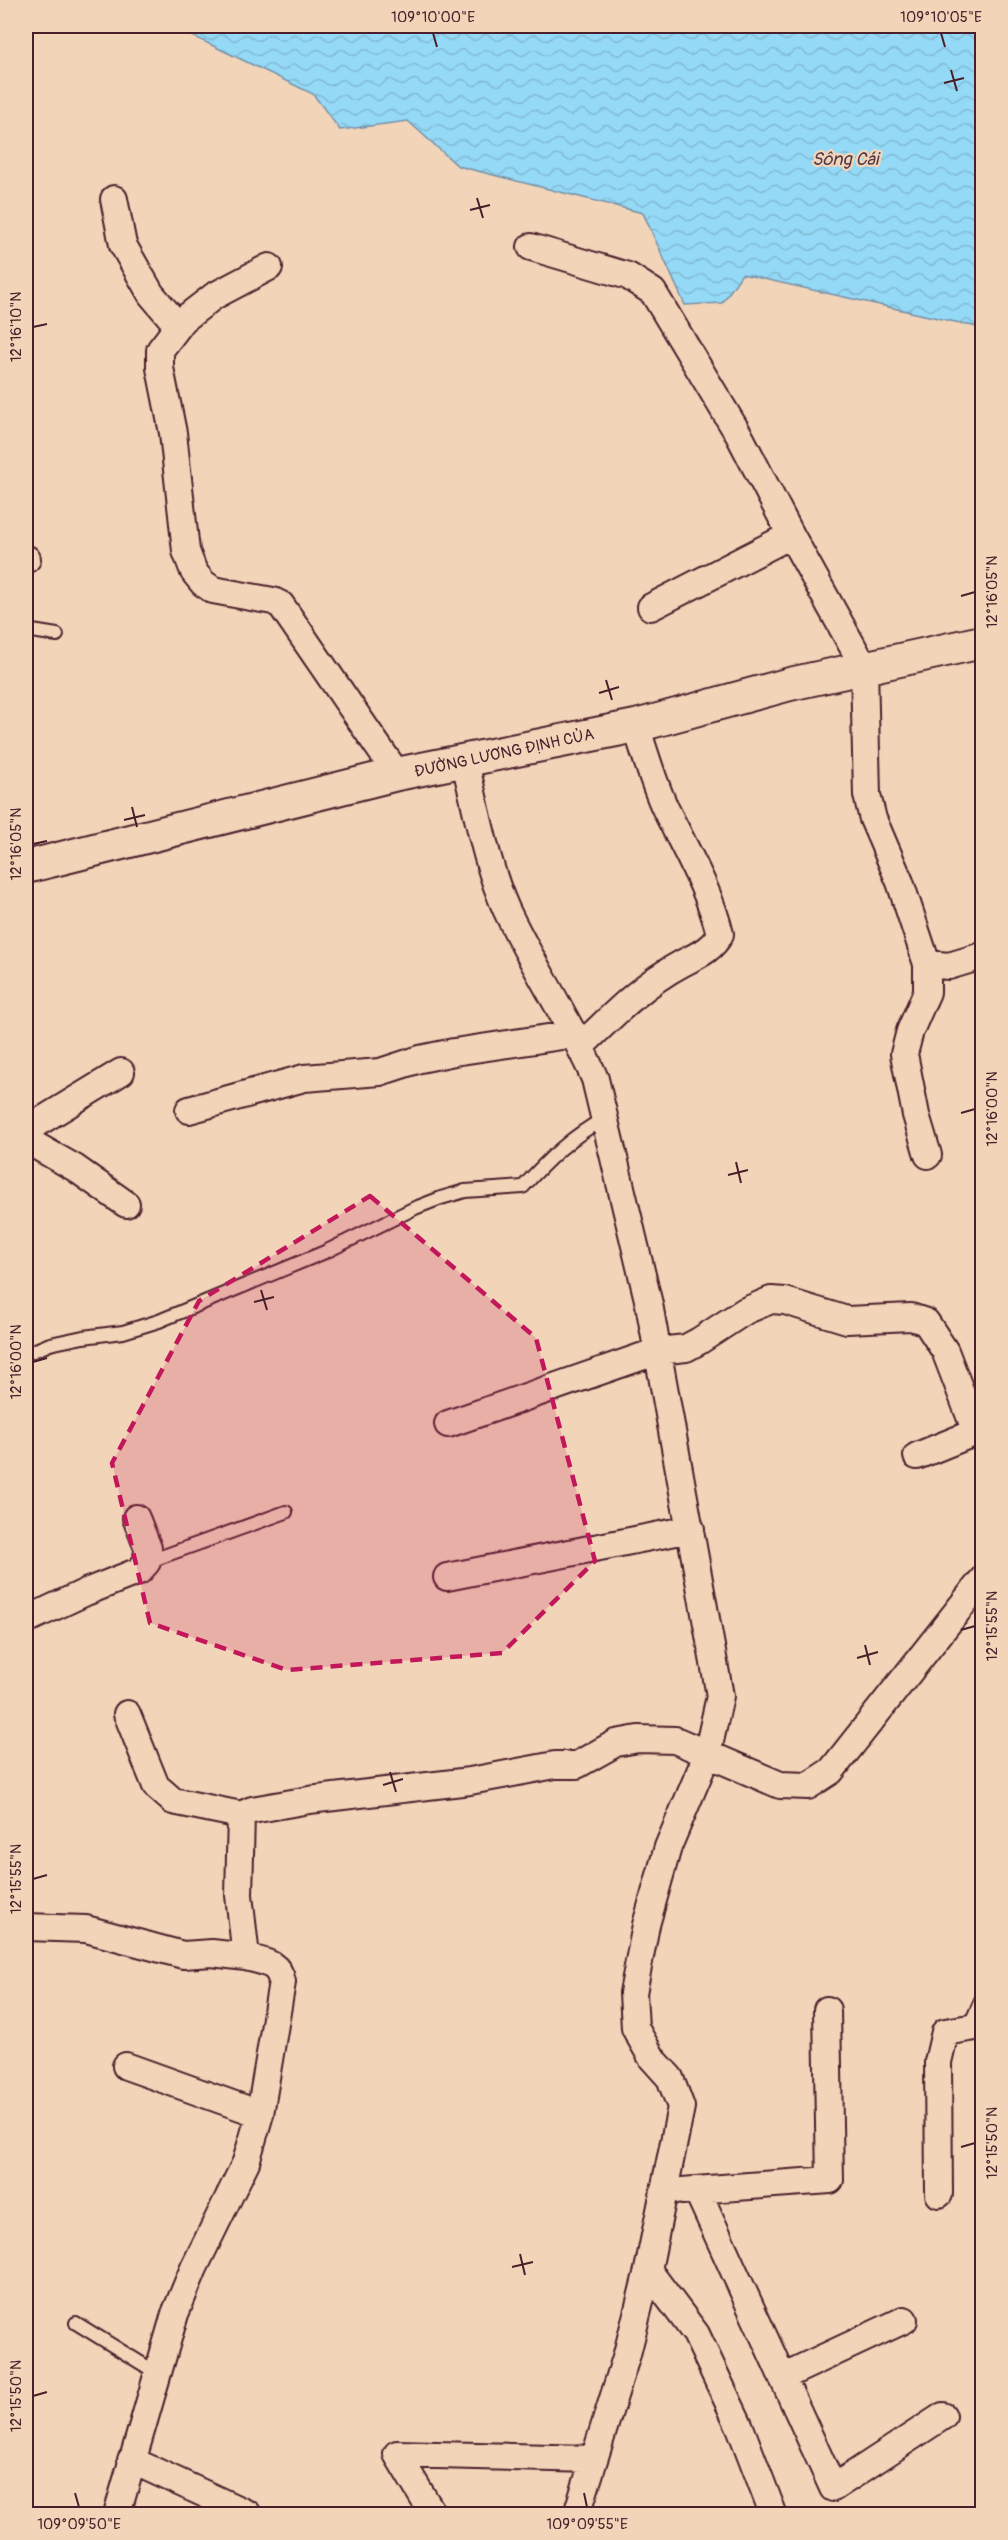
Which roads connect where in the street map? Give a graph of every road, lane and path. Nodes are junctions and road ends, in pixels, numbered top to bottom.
1 (114, 199) dead end
2 (531, 247) dead end
3 (268, 267) dead end
4 (178, 326) junction
5 (791, 535) junction
6 (651, 607) dead end
7 (26, 630) edge
8 (57, 635) dead end
9 (982, 642) edge
10 (864, 667) junction
11 (636, 726) junction
12 (464, 759) junction
13 (397, 774) junction
14 (26, 867) edge
15 (982, 956) edge
16 (927, 964) junction
17 (578, 1040) junction
18 (121, 1072) dead end
19 (189, 1110) dead end
20 (605, 1118) junction
21 (26, 1131) edge
22 (26, 1140) edge
23 (928, 1155) dead end
24 (126, 1204) dead end
25 (658, 1351) junction
26 (26, 1354) edge
27 (448, 1424) dead end
28 (979, 1430) edge
29 (917, 1456) dead end
30 (286, 1512) dead end
31 (136, 1518) dead end
32 (691, 1529) junction
33 (147, 1562) junction
34 (447, 1577) dead end
35 (982, 1580) edge
36 (26, 1620) edge
37 (127, 1714) dead end
38 (707, 1755) junction
39 (241, 1815) junction
40 (26, 1927) edge
41 (246, 1957) junction
42 (982, 1998) edge
43 (827, 2010) dead end
44 (976, 2026) edge
45 (126, 2066) dead end
46 (260, 2114) junction
47 (697, 2190) junction
48 (664, 2193) junction
49 (939, 2194) dead end
50 (648, 2270) junction
51 (904, 2320) dead end
52 (76, 2323) dead end
53 (157, 2373) junction
54 (783, 2377) junction
55 (944, 2416) dead end
56 (594, 2459) junction
57 (131, 2460) junction
58 (773, 2512) dead end
59 (117, 2514) edge
60 (248, 2514) edge
61 (433, 2514) edge
62 (577, 2514) edge

1 - 4 street
2 - 5 street
3 - 4 street
4 - 13 street
5 - 6 street
5 - 10 street
7 - 8 lane
9 - 10 street, ĐƯỜNG LƯƠNG ĐỊNH CỦA
10 - 11 street, ĐƯỜNG LƯƠNG ĐỊNH CỦA
10 - 16 street
11 - 12 street, ĐƯỜNG LƯƠNG ĐỊNH CỦA
11 - 17 street
12 - 13 street, ĐƯỜNG LƯƠNG ĐỊNH CỦA
12 - 17 street
13 - 14 street, ĐƯỜNG LƯƠNG ĐỊNH CỦA
15 - 16 street
16 - 23 street
17 - 19 street
17 - 20 street
18 - 21 street
20 - 25 street
20 - 26 lane
22 - 24 street
25 - 27 street
25 - 28 street
25 - 32 street
28 - 29 street
30 - 33 lane
31 - 33 street
32 - 34 street
32 - 38 street
33 - 36 street
35 - 38 street
37 - 39 street
38 - 39 street
38 - 48 street
39 - 41 street
40 - 41 street
41 - 46 street
42 - 44 lane
43 - 47 street
44 - 49 street
45 - 46 street
46 - 53 street
47 - 48 street
47 - 54 street
48 - 50 street
50 - 56 street
50 - 58 street
51 - 54 street
52 - 53 lane
53 - 57 street
54 - 55 street
56 - 61 street
56 - 62 street
57 - 59 street
57 - 60 street

